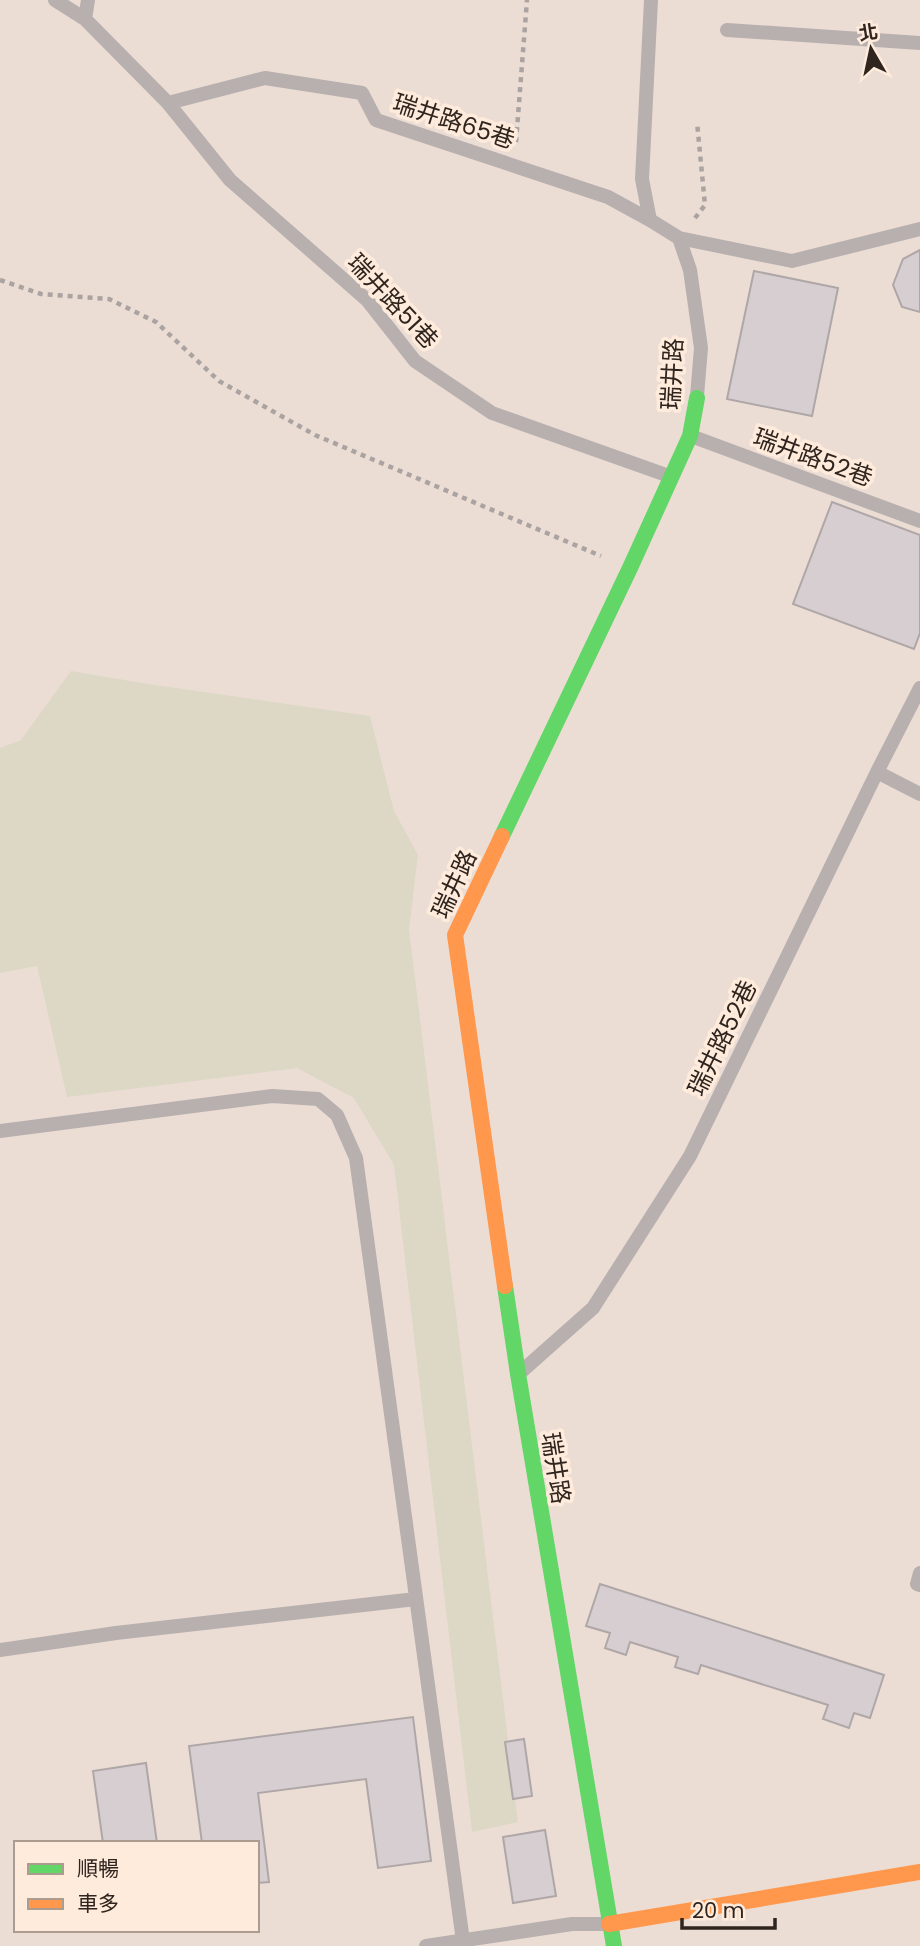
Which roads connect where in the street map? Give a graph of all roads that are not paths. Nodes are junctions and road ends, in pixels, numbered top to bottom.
1 (55, 0) edge
2 (88, 0) edge
3 (651, 0) edge
4 (85, 19) junction
5 (727, 30) dead end
6 (920, 43) edge
7 (168, 103) junction
8 (650, 220) junction
9 (920, 229) edge
10 (679, 238) junction
11 (697, 398) joint
12 (690, 436) junction
13 (671, 477) junction
14 (920, 521) edge
15 (920, 688) edge
16 (877, 772) junction
17 (920, 794) edge
18 (0, 1131) edge
19 (518, 1374) junction
20 (920, 1573) edge
21 (920, 1585) edge
22 (416, 1599) junction
23 (0, 1650) edge
24 (920, 1872) edge
25 (609, 1924) junction
26 (463, 1941) junction
27 (426, 1946) edge
28 (614, 1946) edge

1 - 4 lane, 瑞井路51巷
2 - 4 lane
3 - 8 lane
4 - 7 lane, 瑞井路51巷
5 - 6 lane
7 - 8 lane, 瑞井路65巷
7 - 13 lane, 瑞井路51巷
8 - 10 lane
9 - 10 lane
10 - 11 lane, 瑞井路
11 - 12 street, 瑞井路
12 - 13 street, 瑞井路
12 - 14 lane, 瑞井路52巷
13 - 19 street, 瑞井路
15 - 16 lane, 瑞井路52巷
16 - 17 lane
16 - 19 lane, 瑞井路52巷
18 - 22 lane
19 - 25 street, 瑞井路
20 - 21 lane
22 - 23 lane
22 - 26 lane
24 - 25 street
25 - 26 lane
25 - 28 street, 瑞井路
26 - 27 lane

